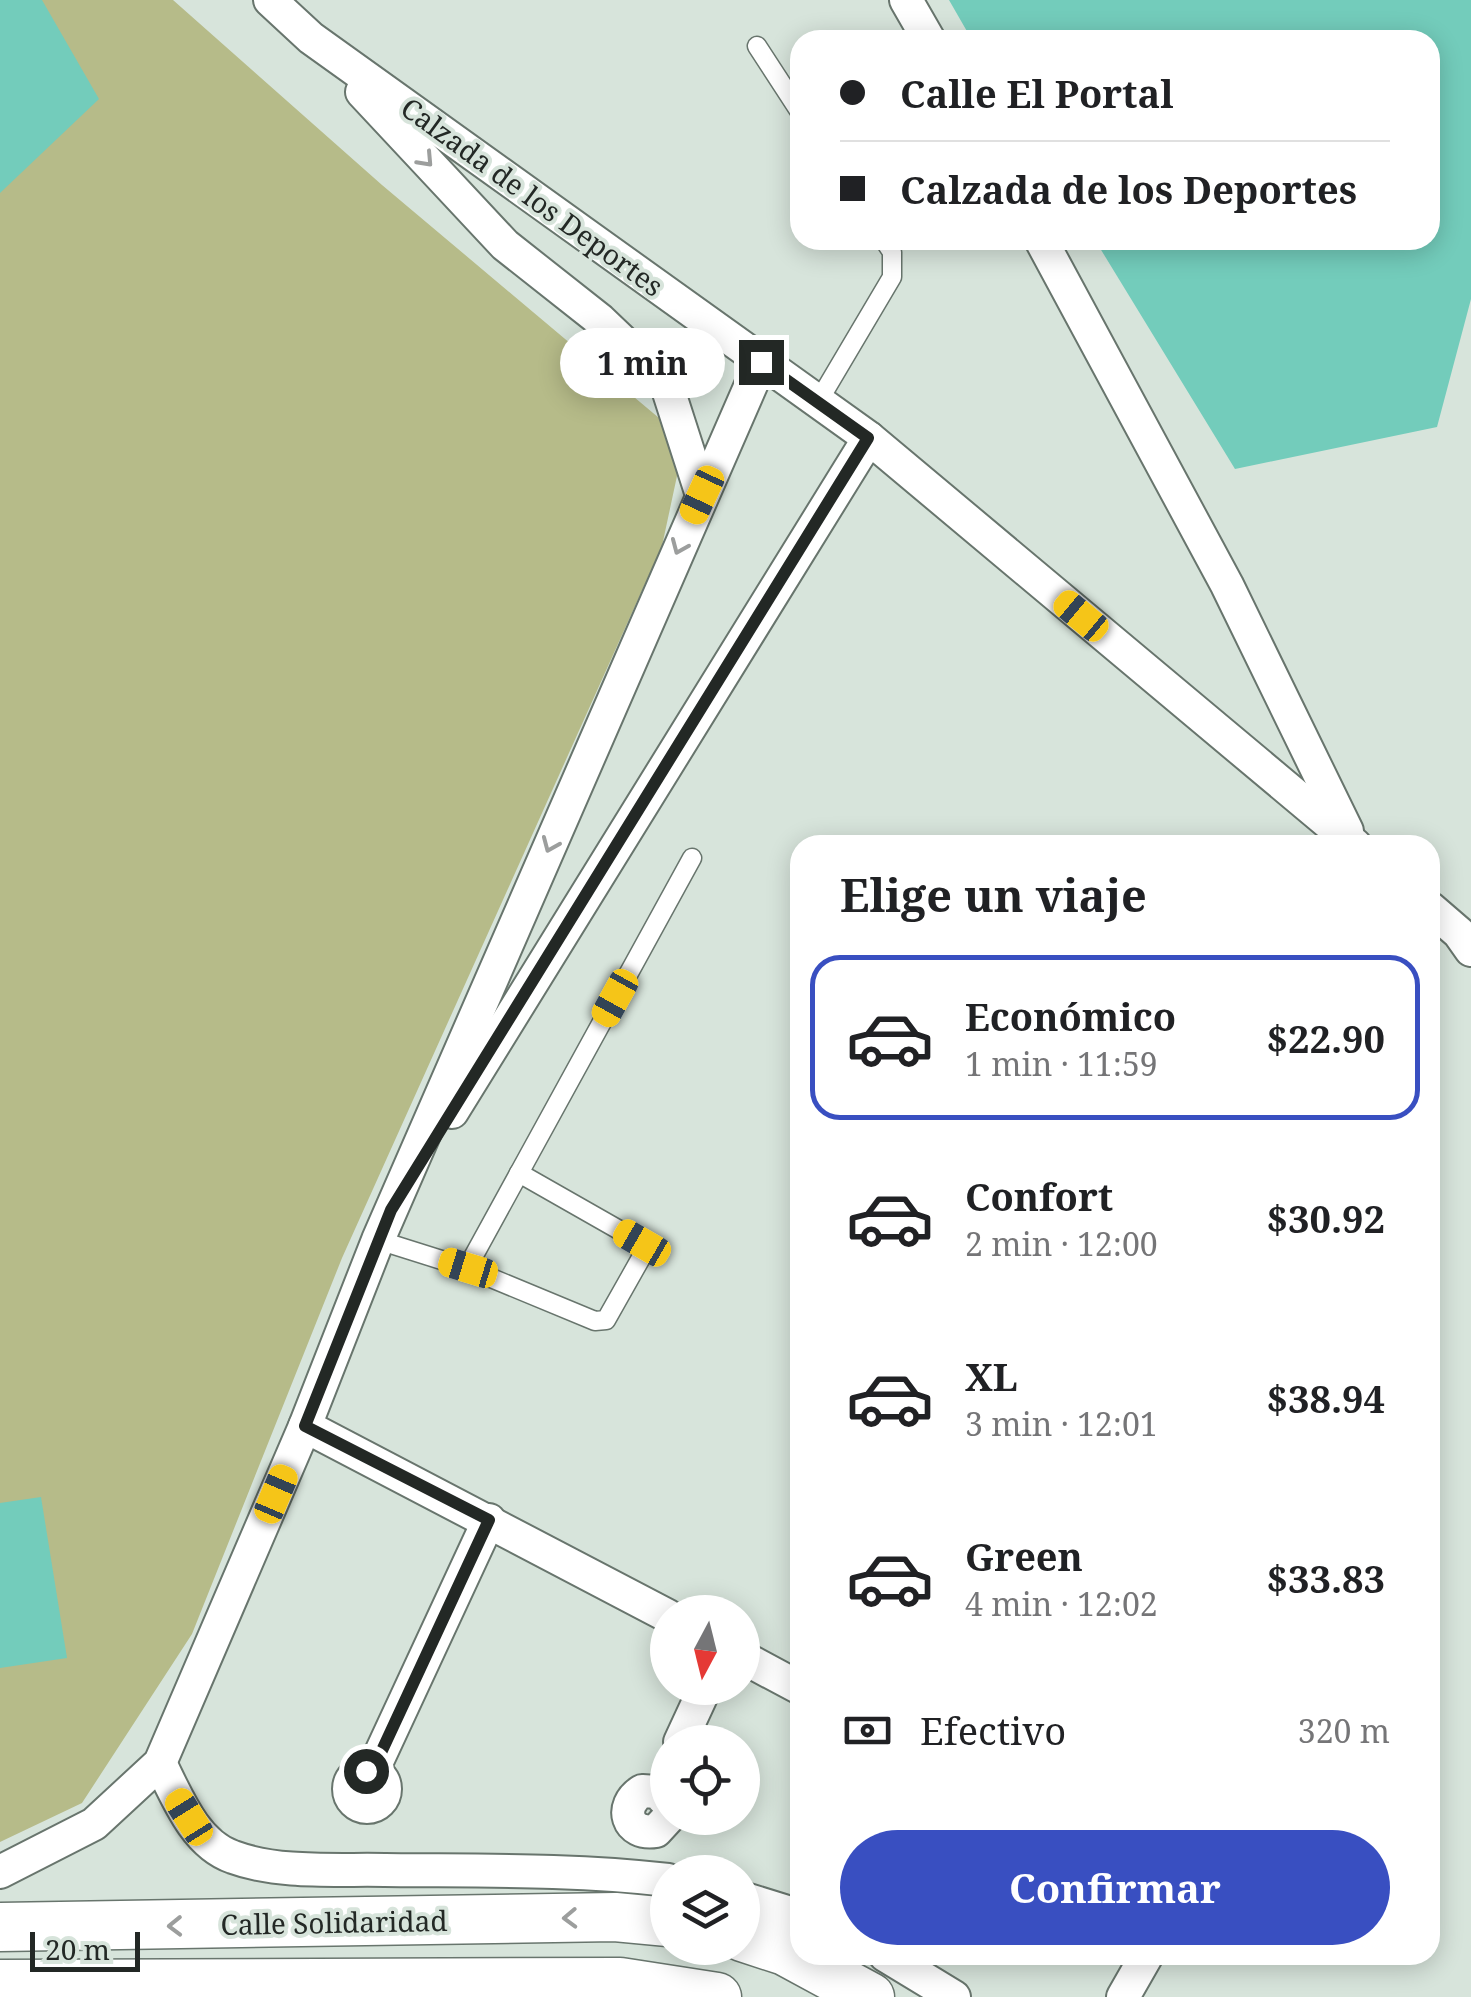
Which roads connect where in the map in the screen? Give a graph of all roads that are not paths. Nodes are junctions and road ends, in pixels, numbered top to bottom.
1 (906, 0) edge
2 (277, 2) edge
3 (923, 30) edge
4 (311, 38) junction
5 (757, 46) dead end
6 (790, 97) edge
7 (891, 250) edge
8 (1046, 250) edge
9 (761, 362) junction
10 (818, 402) junction
11 (868, 438) junction
12 (702, 495) junction
13 (1343, 835) edge
14 (1350, 835) edge
15 (692, 858) dead end
16 (1440, 917) edge
17 (1467, 940) edge
18 (519, 1173) junction
19 (391, 1210) junction
20 (378, 1240) junction
21 (468, 1268) junction
22 (305, 1426) junction
23 (489, 1520) junction
24 (650, 1606) edge
25 (760, 1667) edge
26 (790, 1683) edge
27 (160, 1763) junction
28 (372, 1772) dead end
29 (0, 1872) edge
30 (650, 1878) edge
31 (760, 1904) edge
32 (790, 1913) edge
33 (650, 1920) edge
34 (0, 1927) edge
35 (760, 1943) edge
36 (790, 1954) edge
37 (811, 1965) edge
38 (901, 1965) edge
39 (1142, 1965) edge
40 (0, 1984) edge
41 (716, 1997) edge
42 (870, 1997) edge
43 (954, 1997) edge
44 (1122, 1997) edge

1 - 3 street
2 - 4 street, Calzada de los Deportes
4 - 9 street, Calzada de los Deportes
4 -> 12 street
5 - 6 lane
7 - 10 lane
8 - 14 street
9 - 10 street, Calzada de los Deportes
9 - 12 street
10 - 11 street, Calzada de los Deportes
11 - 13 street, Calzada de los Deportes
11 - 19 street
12 -> 19 street
15 - 18 lane
16 - 17 street
18 - 21 lane
18 - 21 lane
19 - 20 street
20 - 21 lane
20 - 22 street
22 - 23 street
22 - 27 street
23 - 24 street
23 - 28 street
25 - 26 street
27 - 29 street
27 - 30 street
31 - 32 street
33 -> 34 main road, Calle Solidaridad
35 - 36 main road
37 - 42 main road
38 - 43 street
39 - 44 street
40 - 41 main road

